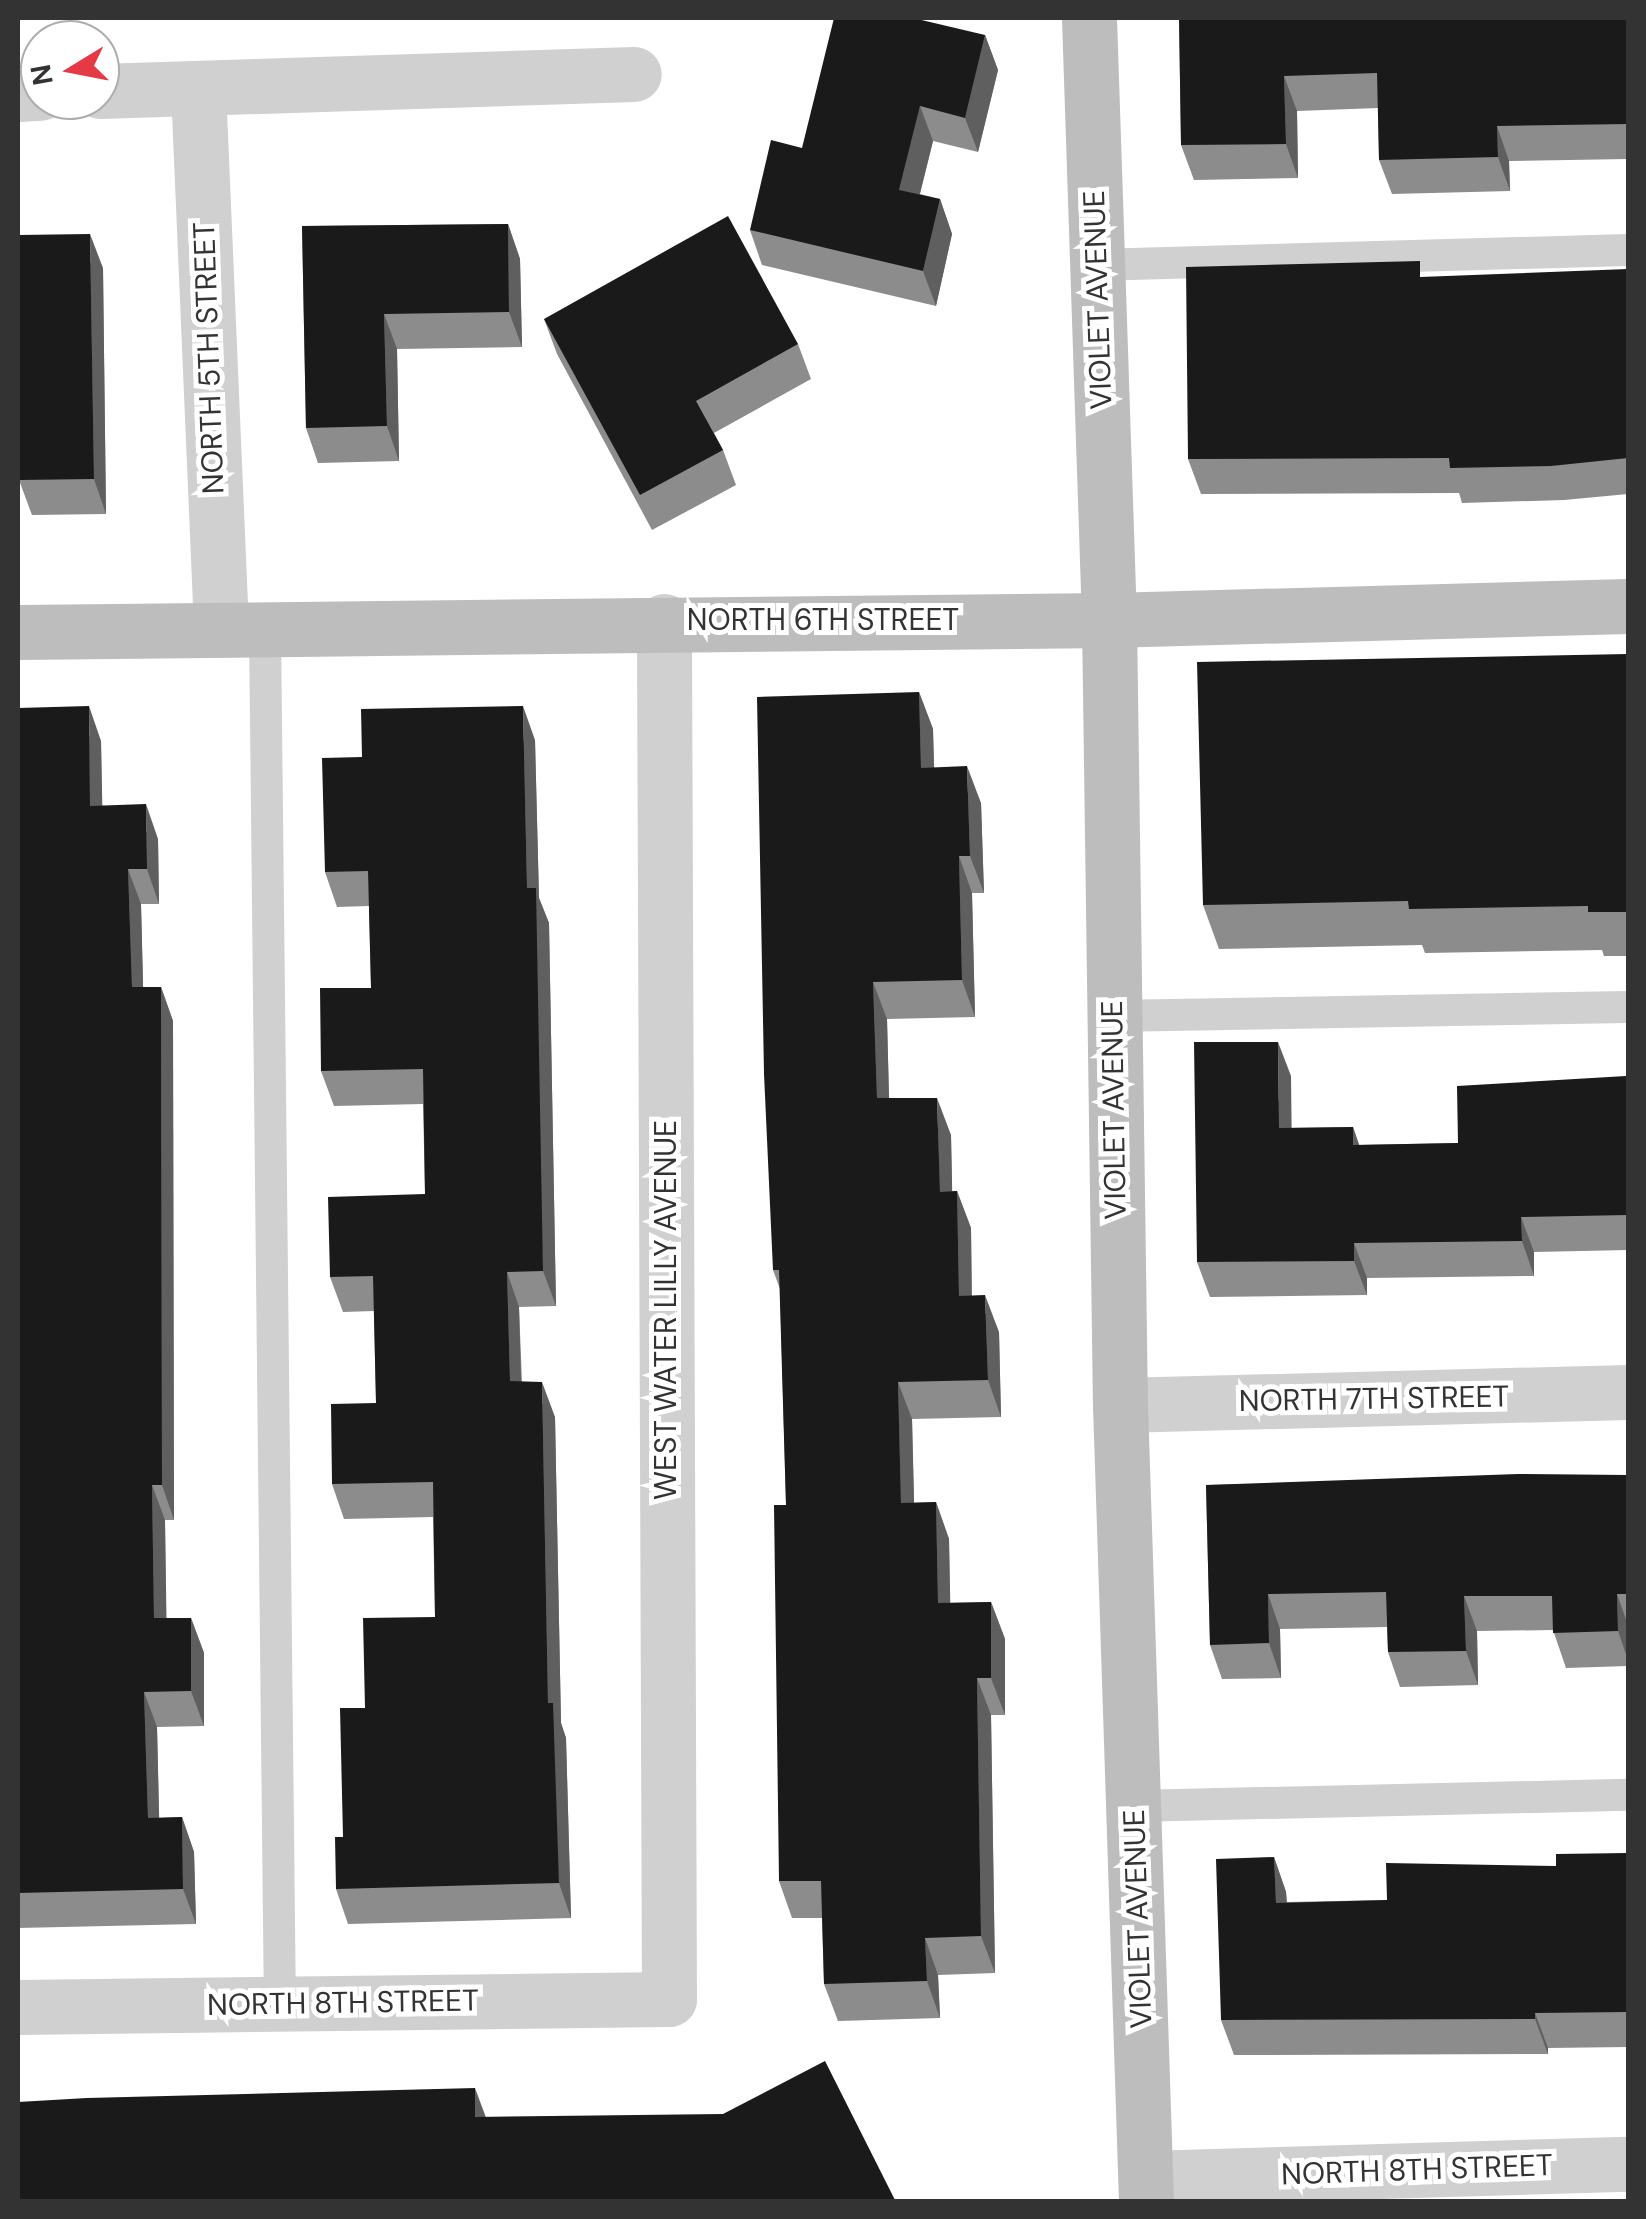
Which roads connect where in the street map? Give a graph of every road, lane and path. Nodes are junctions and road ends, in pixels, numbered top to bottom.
1 (1089, 18) edge
2 (634, 74) dead end
3 (198, 88) junction
4 (120, 90) edge
5 (1628, 250) edge
6 (1096, 265) junction
7 (1628, 606) edge
8 (1109, 620) junction
9 (664, 621) junction
10 (243, 628) junction
11 (18, 632) edge
12 (1628, 1007) edge
13 (1112, 1016) junction
14 (1628, 1392) edge
15 (1120, 1404) junction
16 (1628, 1795) edge
17 (1134, 1806) junction
18 (669, 1999) joint
19 (280, 2004) junction
20 (18, 2007) edge
21 (1628, 2164) edge
22 (1146, 2190) edge

1 - 6 street, VIOLET AVENUE
2 - 3 street
3 - 4 street
3 - 10 street, NORTH 5TH STREET
5 - 6 lane
6 - 8 street, VIOLET AVENUE
7 - 8 street, NORTH 6TH STREET
8 - 9 street, NORTH 6TH STREET
8 - 13 street, VIOLET AVENUE
9 - 10 street, NORTH 6TH STREET
9 - 18 street, WEST WATER LILLY AVENUE
10 - 11 street, NORTH 6TH STREET
10 - 19 lane
12 - 13 lane
13 - 15 street, VIOLET AVENUE
14 - 15 street, NORTH 7TH STREET
15 - 17 street, VIOLET AVENUE
16 - 17 lane
17 - 22 street, VIOLET AVENUE
18 - 19 street, NORTH 8TH STREET
19 - 20 street, NORTH 8TH STREET
21 - 22 street, NORTH 8TH STREET

